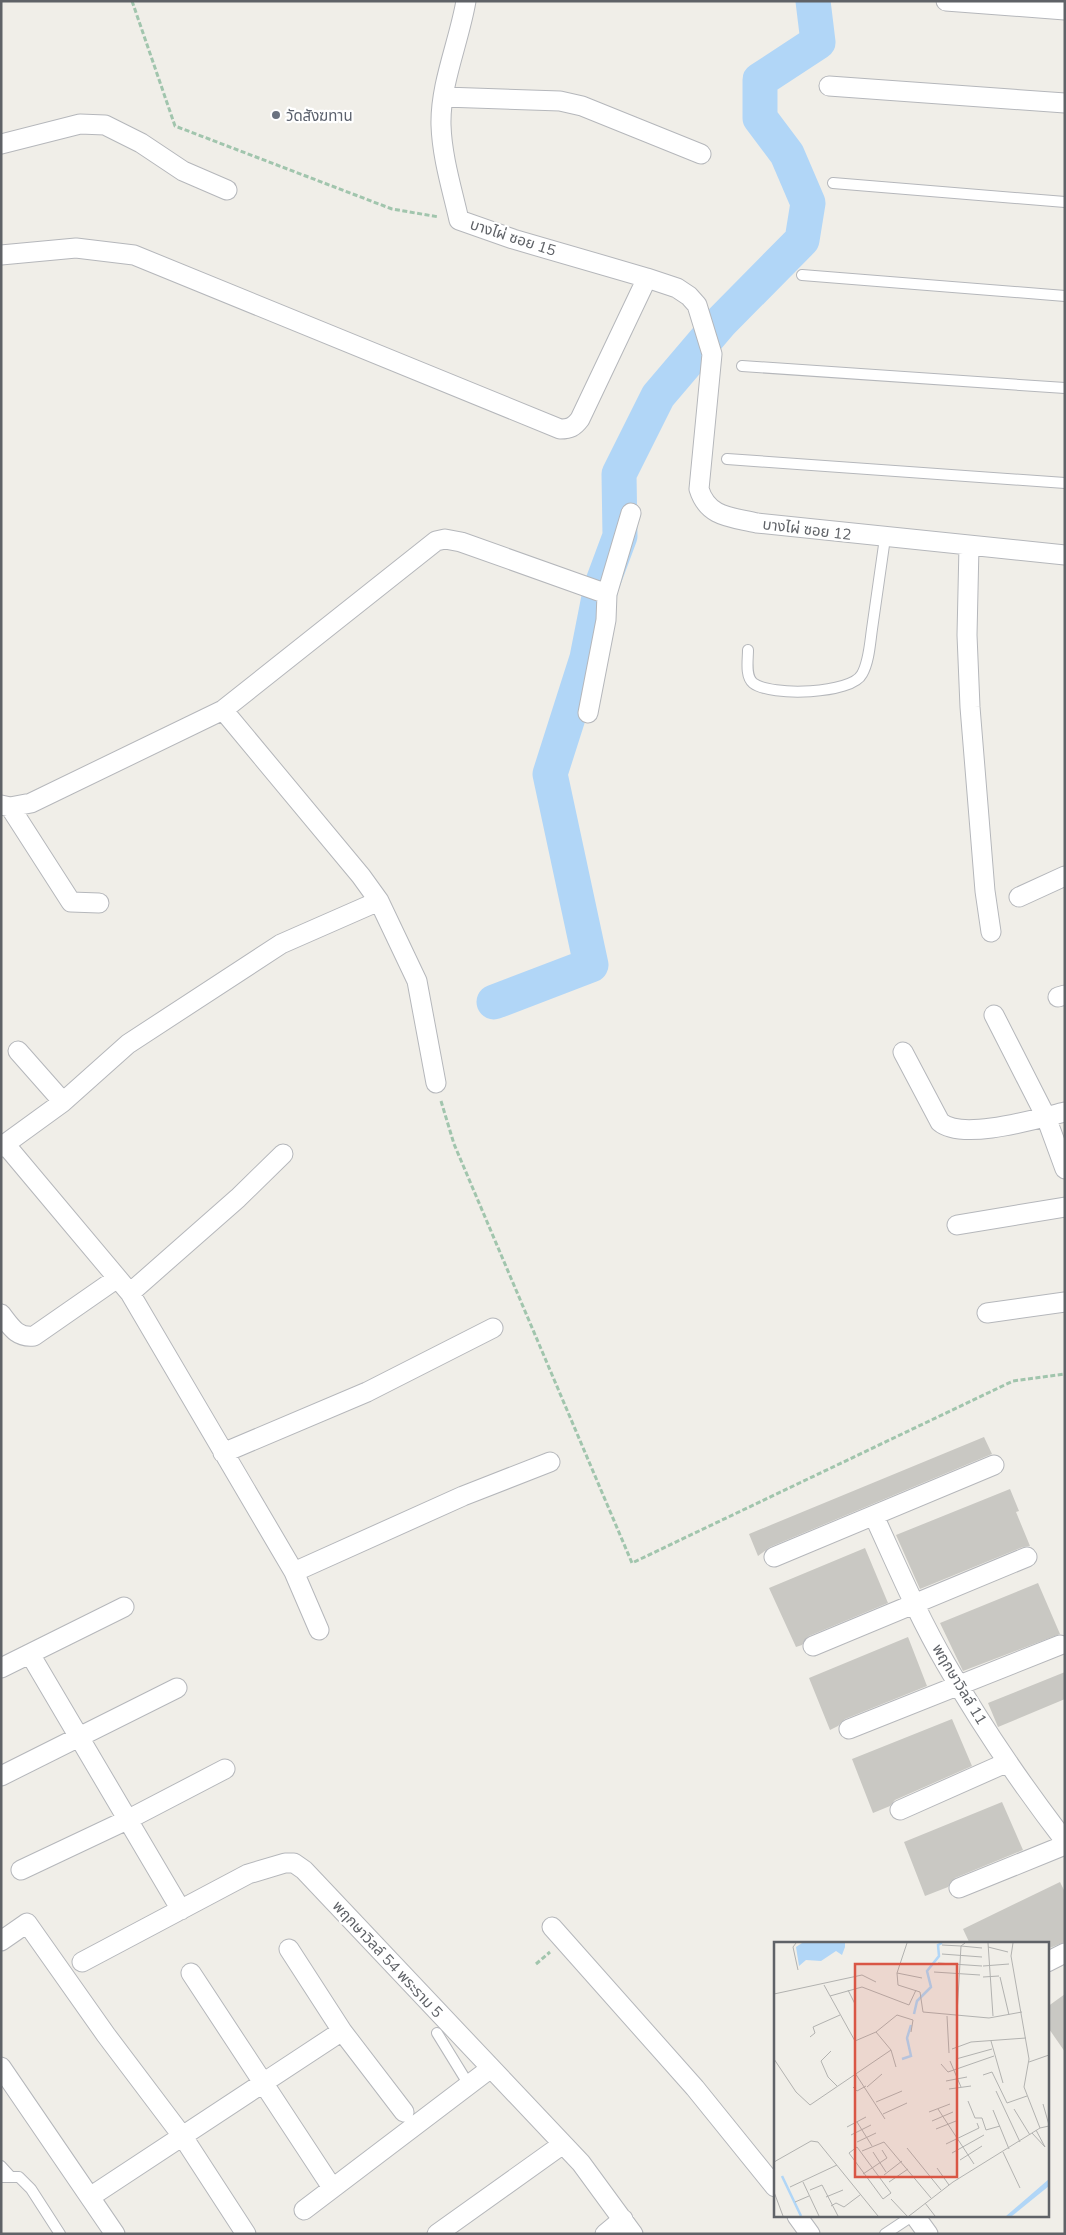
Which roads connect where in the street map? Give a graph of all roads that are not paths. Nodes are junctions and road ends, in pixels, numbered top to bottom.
1 (466, 1) edge
2 (946, 1) edge
3 (1065, 10) edge
4 (829, 86) dead end
5 (444, 97) junction
6 (1065, 103) edge
7 (1, 144) edge
8 (701, 154) dead end
9 (833, 182) dead end
10 (227, 190) dead end
11 (1065, 202) edge
12 (1, 255) edge
13 (802, 276) dead end
14 (647, 278) junction
15 (1065, 296) edge
16 (712, 354) joint
17 (742, 366) dead end
18 (1065, 388) edge
19 (727, 458) dead end
20 (1065, 483) edge
21 (631, 513) dead end
22 (886, 538) junction
23 (970, 546) junction
24 (1065, 555) edge
25 (598, 591) junction
26 (748, 650) dead end
27 (223, 710) junction
28 (588, 713) dead end
29 (5, 806) edge
30 (1065, 876) edge
31 (1019, 897) dead end
32 (379, 901) junction
33 (98, 904) dead end
34 (991, 932) dead end
35 (994, 1015) dead end
36 (18, 1051) dead end
37 (903, 1052) dead end
38 (436, 1083) road end
39 (63, 1102) junction
40 (1065, 1112) edge
41 (1046, 1117) junction
42 (3, 1146) edge
43 (283, 1154) dead end
44 (1065, 1169) edge
45 (1065, 1207) edge
46 (957, 1225) dead end
47 (116, 1279) junction
48 (130, 1293) junction
49 (1065, 1302) edge
50 (987, 1313) dead end
51 (1, 1314) edge
52 (493, 1328) dead end
53 (223, 1453) junction
54 (550, 1462) dead end
55 (994, 1465) dead end
56 (874, 1516) junction
57 (774, 1557) dead end
58 (1027, 1557) dead end
59 (294, 1572) junction
60 (914, 1603) junction
61 (124, 1607) dead end
62 (319, 1630) dead end
63 (1060, 1644) dead end
64 (813, 1646) dead end
65 (30, 1654) junction
66 (1, 1668) edge
67 (959, 1686) junction
68 (177, 1688) dead end
69 (849, 1729) dead end
70 (79, 1736) junction
71 (1008, 1762) junction
72 (225, 1769) dead end
73 (1, 1776) edge
74 (900, 1810) dead end
75 (129, 1819) junction
76 (1065, 1841) edge
77 (1065, 1845) edge
78 (21, 1870) dead end
79 (959, 1888) dead end
80 (181, 1910) junction
81 (552, 1927) dead end
82 (1, 1941) edge
83 (289, 1949) dead end
84 (1065, 1953) edge
85 (82, 1962) dead end
86 (1048, 1962) edge
87 (191, 1973) dead end
88 (342, 2031) junction
89 (437, 2032) dead end
90 (1, 2067) edge
91 (491, 2068) junction
92 (262, 2084) junction
93 (469, 2085) junction
94 (404, 2112) dead end
95 (183, 2137) junction
96 (563, 2144) junction
97 (1, 2166) edge
98 (6, 2177) edge
99 (329, 2183) dead end
100 (774, 2187) edge
101 (90, 2197) junction
102 (304, 2210) dead end
103 (798, 2218) edge
104 (911, 2218) edge
105 (916, 2218) edge
106 (628, 2227) edge
107 (60, 2234) edge
108 (115, 2234) edge
109 (246, 2234) edge
110 (438, 2234) edge
111 (605, 2234) edge
112 (810, 2234) edge
113 (886, 2234) edge
114 (928, 2234) edge

1 - 5 street, บางไผ่ ซอย 15
2 - 3 street
4 - 6 street
5 - 8 street
5 - 14 street, บางไผ่ ซอย 15
7 - 10 street
9 - 11 lane
12 - 14 street
13 - 15 lane
14 - 16 street, บางไผ่ ซอย 15
16 - 22 street, บางไผ่ ซอย 12
17 - 18 lane
19 - 20 lane
21 - 25 street
22 - 23 street, บางไผ่ ซอย 12
22 - 26 lane
23 - 24 street, บางไผ่ ซอย 12
23 - 34 street
25 - 27 street
25 - 28 street
27 - 29 street
27 - 32 street
29 - 33 street
30 - 31 street
32 - 38 street
32 - 39 street
35 - 41 street
36 - 39 street
37 - 41 street
39 - 42 street
40 - 41 street
41 - 44 street
42 - 47 street
43 - 48 street
45 - 46 street
47 - 48 street
47 - 51 street
48 - 53 street
49 - 50 street
52 - 53 street
53 - 59 street
54 - 59 street
55 - 56 street
56 - 57 street
56 - 60 street, พฤกษาวิลล์ 11
58 - 60 street
59 - 62 street
60 - 64 street
60 - 67 street, พฤกษาวิลล์ 11
61 - 65 street
63 - 67 street
65 - 66 street
65 - 70 street
67 - 69 street
67 - 71 street, พฤกษาวิลล์ 11
68 - 70 street
70 - 73 street
70 - 75 street
71 - 74 street
71 - 76 street, พฤกษาวิลล์ 11
72 - 75 street
75 - 78 street
75 - 80 street
77 - 79 street
80 - 85 street, พฤกษาวิลล์ 54 พระราม 5
80 - 91 street, พฤกษาวิลล์ 54 พระราม 5
81 - 100 street
82 - 95 street
83 - 88 street
84 - 86 street
87 - 92 street
88 - 92 street
88 - 94 street
89 - 93 lane
90 - 101 street
91 - 93 street
91 - 96 street, พฤกษาวิลล์ 54 พระราม 5
92 - 95 street
92 - 99 street
93 - 102 street
95 - 101 street
95 - 109 street
96 - 106 street, พฤกษาวิลล์ 54 พระราม 5
96 - 110 street
97 - 98 lane
98 - 107 lane
101 - 108 street
103 - 112 street
104 - 113 lane
105 - 114 street
106 - 111 street

